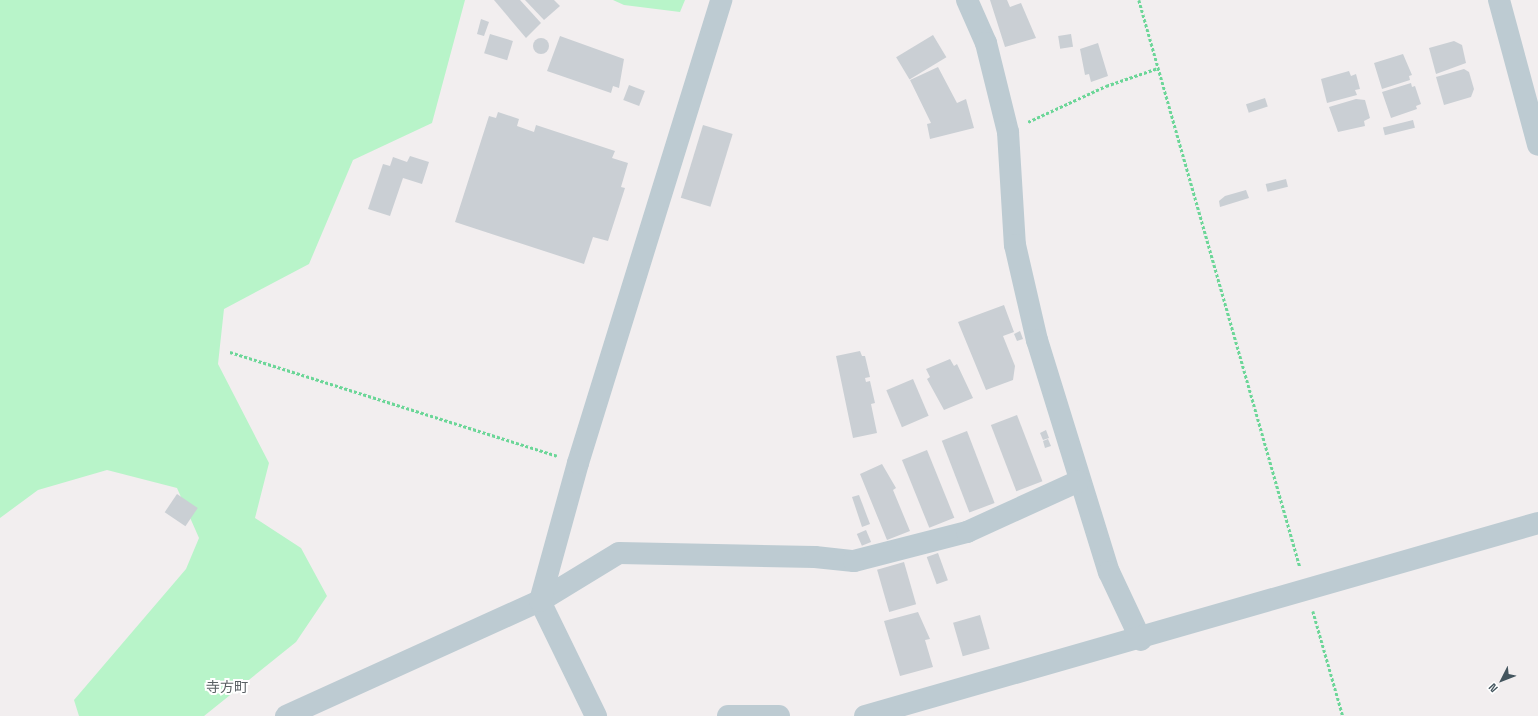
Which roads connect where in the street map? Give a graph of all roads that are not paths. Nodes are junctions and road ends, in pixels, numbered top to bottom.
1 (720, 0) edge
2 (967, 0) edge
3 (1499, 0) edge
4 (1538, 145) edge
5 (1079, 482) junction
6 (1538, 523) edge
7 (540, 602) junction
8 (1141, 640) junction
9 (286, 716) edge
10 (596, 716) edge
11 (728, 716) edge
12 (780, 716) edge
13 (865, 716) edge

1 - 7 street
2 - 5 street
3 - 4 street
5 - 7 street
5 - 8 street
6 - 8 street
7 - 9 street
7 - 10 street
8 - 13 street
11 - 12 street

